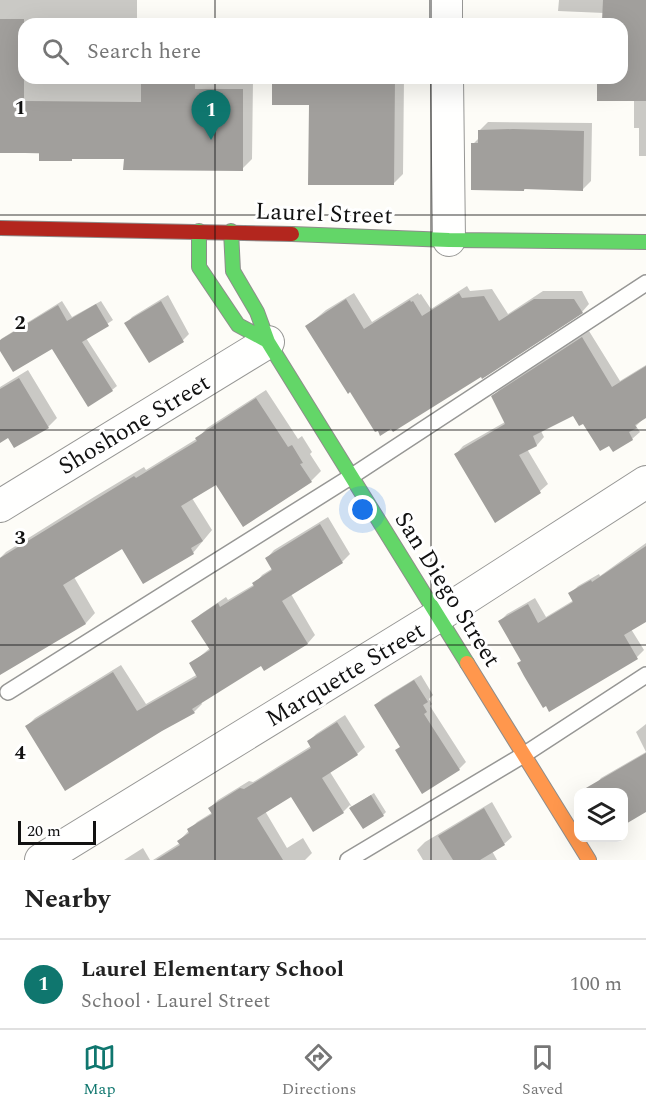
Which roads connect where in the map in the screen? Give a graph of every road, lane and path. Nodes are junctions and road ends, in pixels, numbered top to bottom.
1 (446, 0) edge
2 (446, 18) edge
3 (447, 84) edge
4 (0, 228) edge
5 (199, 231) junction
6 (231, 231) junction
7 (449, 240) junction
8 (646, 242) edge
9 (646, 283) edge
10 (268, 342) junction
11 (352, 476) junction
12 (646, 482) edge
13 (0, 506) edge
14 (438, 616) junction
15 (646, 675) edge
16 (8, 692) dead end
17 (525, 754) junction
18 (41, 860) edge
19 (348, 860) edge
20 (589, 860) edge

1 - 2 street
3 - 7 street
4 - 5 street, Laurel Street
5 - 6 street, Laurel Street
5 - 10 street, San Diego Street
6 - 7 street, Laurel Street
6 - 10 street, San Diego Street
7 - 8 street, Laurel Street
9 - 11 lane
10 - 11 street, San Diego Street
10 - 13 street, Shoshone Street
11 - 14 street, San Diego Street
11 - 16 lane
12 - 14 street, Marquette Street
14 - 17 street, San Diego Street
14 - 18 street, Marquette Street
15 - 17 lane
17 - 19 lane
17 - 20 street, San Diego Street

